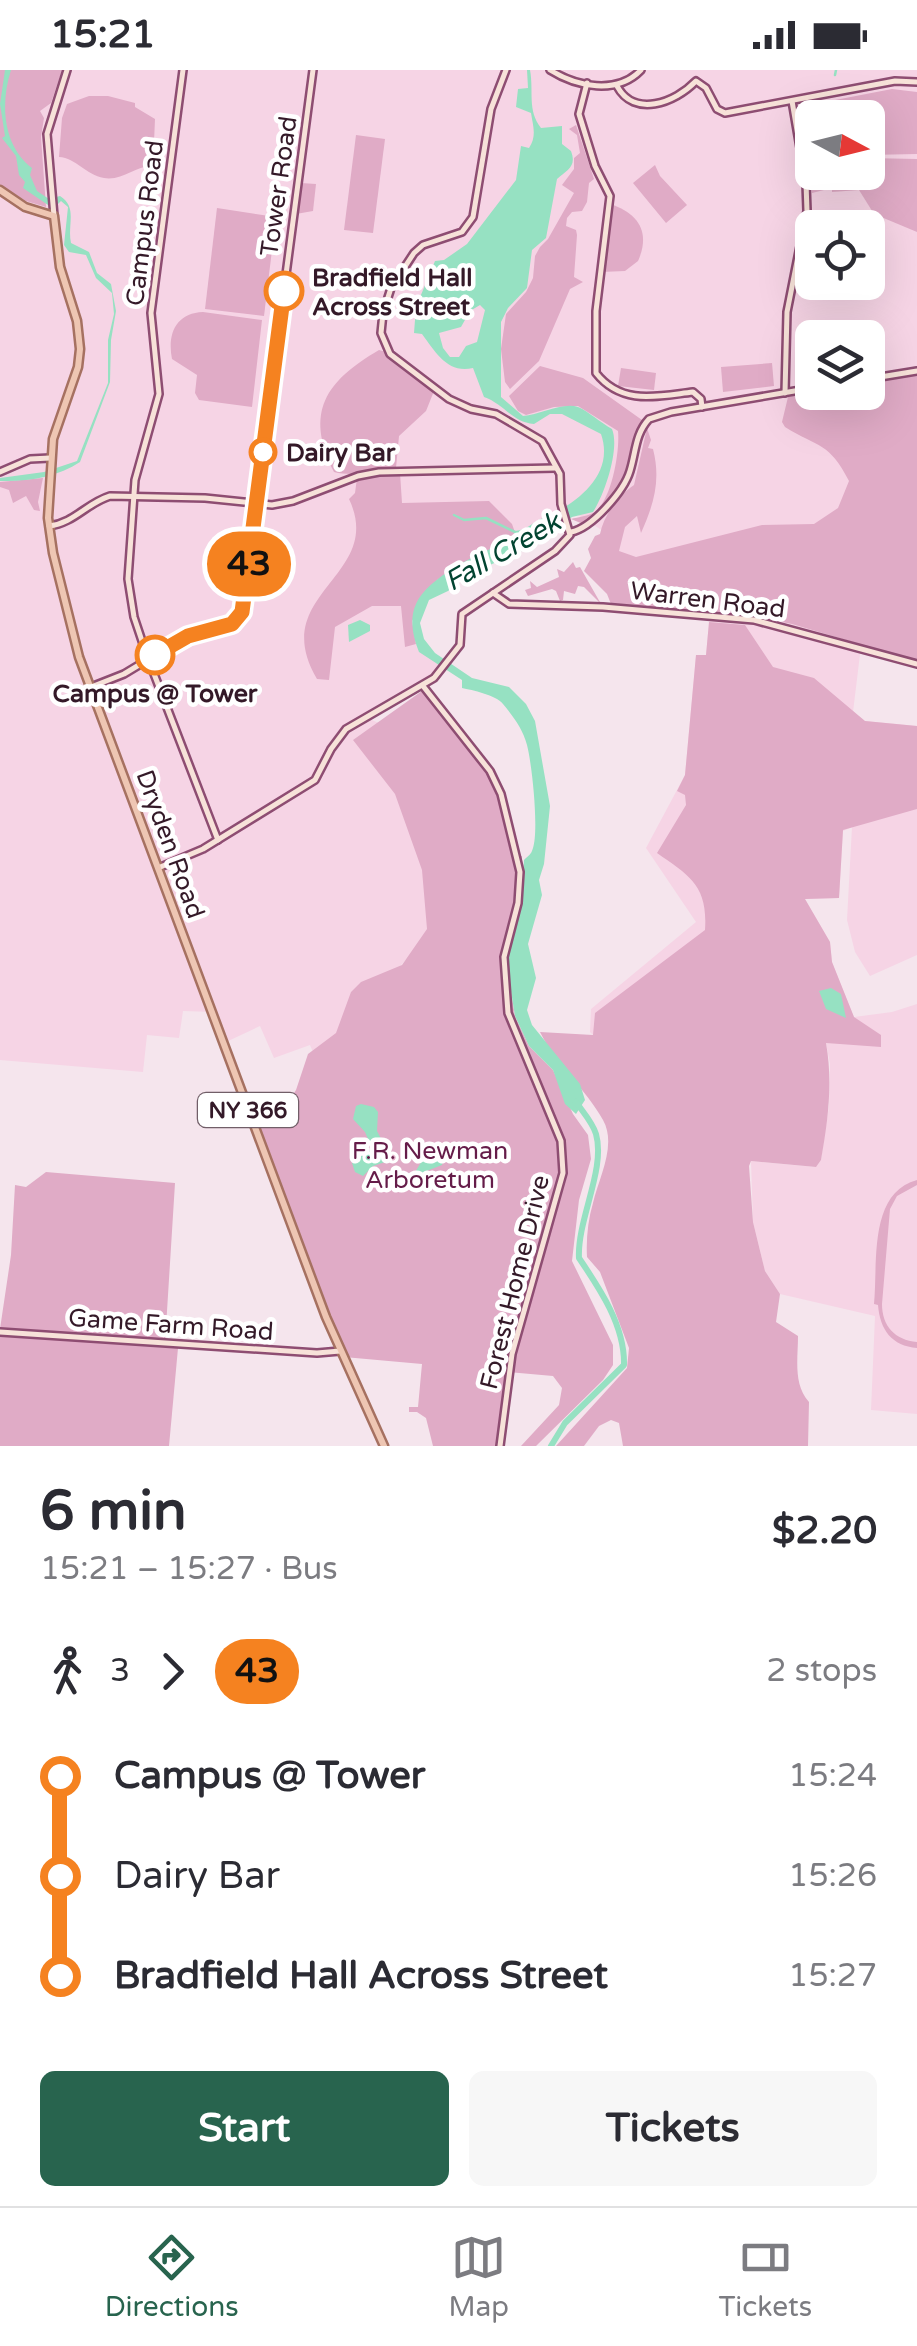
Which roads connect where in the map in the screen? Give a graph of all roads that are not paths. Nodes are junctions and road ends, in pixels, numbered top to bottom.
1 (67, 70) edge
2 (183, 70) edge
3 (312, 70) edge
4 (506, 70) edge
5 (550, 70) edge
6 (641, 70) edge
7 (917, 82) edge
8 (587, 83) junction
9 (617, 86) junction
10 (792, 101) junction
11 (0, 190) edge
12 (26, 206) junction
13 (53, 212) junction
14 (56, 236) junction
15 (917, 371) edge
16 (885, 376) edge
17 (795, 391) edge
18 (785, 393) junction
19 (702, 407) junction
20 (50, 461) junction
21 (558, 468) junction
22 (0, 472) edge
23 (134, 496) junction
24 (257, 504) junction
25 (49, 526) junction
26 (571, 532) junction
27 (493, 594) junction
28 (149, 658) junction
29 (917, 664) edge
30 (423, 686) junction
31 (91, 687) junction
32 (218, 840) junction
33 (158, 868) junction
34 (0, 1332) edge
35 (340, 1351) junction
36 (384, 1446) edge
37 (500, 1446) edge

1 - 13 street
2 - 23 street, Campus Road
3 - 24 street, Tower Road
4 - 21 street
5 - 8 street
6 - 9 street
7 - 10 street
8 - 9 street
8 - 19 street
9 - 10 street
10 - 18 street
11 - 12 main road
12 - 13 main road
12 - 14 main road
13 - 14 main road, Dryden Road / NY 366
14 - 20 main road, Dryden Road / NY 366
15 - 16 street
17 - 18 street
18 - 19 street
19 - 26 street
20 - 22 street
20 - 25 main road, Dryden Road / NY 366
21 - 24 street
21 - 26 street
23 - 24 street
23 - 25 street
23 - 28 street, Campus Road
24 - 28 street, Tower Road
25 - 31 main road, Dryden Road / NY 366
26 - 27 street
27 - 29 street, Warren Road
27 - 30 street
28 - 31 street, Tower Road
28 - 32 street, Campus Road
30 - 32 street
30 - 37 street, Forest Home Drive
31 - 33 main road, Dryden Road / NY 366
32 - 33 street
33 - 35 main road, Dryden Road / NY 366
34 - 35 street, Game Farm Road
35 - 36 main road, Dryden Road / NY 366

